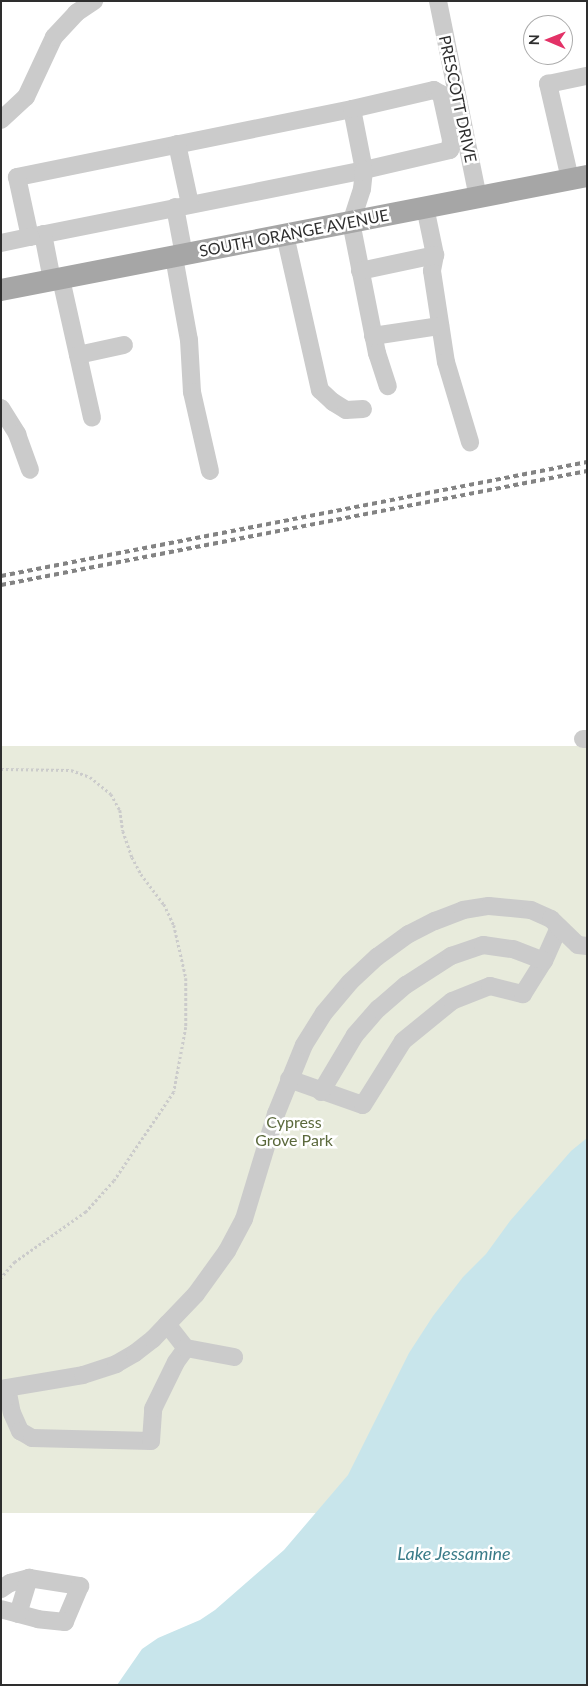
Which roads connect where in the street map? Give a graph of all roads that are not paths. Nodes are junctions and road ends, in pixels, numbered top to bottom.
1 (94, 1) edge
2 (438, 1) edge
3 (587, 76) edge
4 (352, 109) junction
5 (1, 120) edge
6 (177, 144) junction
7 (364, 170) junction
8 (579, 178) edge
9 (478, 197) junction
10 (182, 205) junction
11 (425, 207) junction
12 (351, 222) junction
13 (36, 235) junction
14 (285, 235) junction
15 (1, 243) edge
16 (435, 255) junction
17 (179, 256) junction
18 (360, 271) junction
19 (57, 280) junction
20 (1, 290) edge
21 (440, 326) junction
22 (373, 336) junction
23 (124, 345) dead end
24 (78, 355) junction
25 (388, 386) dead end
26 (1, 408) edge
27 (363, 409) dead end
28 (92, 418) dead end
29 (470, 442) dead end
30 (30, 470) dead end
31 (210, 472) dead end
32 (559, 927) junction
33 (587, 946) edge
34 (544, 961) junction
35 (289, 1079) junction
36 (321, 1092) junction
37 (167, 1324) junction
38 (186, 1348) junction
39 (234, 1357) dead end
40 (4, 1389) edge
41 (29, 1578) junction
42 (1, 1589) edge
43 (1, 1609) edge
44 (18, 1614) junction

1 - 5 street
2 - 9 street, PRESCOTT DRIVE
3 - 8 street
4 - 6 street
4 - 7 street
4 - 7 street
6 - 10 street
6 - 13 street
7 - 10 street
7 - 12 street
8 - 9 main road, SOUTH ORANGE AVENUE
9 - 11 main road, SOUTH ORANGE AVENUE
10 - 13 street
10 - 17 street
11 - 12 main road, SOUTH ORANGE AVENUE
11 - 16 street
12 - 14 main road, SOUTH ORANGE AVENUE
12 - 18 street
13 - 15 street
13 - 19 street
14 - 17 main road, SOUTH ORANGE AVENUE
14 - 27 street
16 - 18 street
16 - 21 street
17 - 19 main road, SOUTH ORANGE AVENUE
17 - 31 street
18 - 22 street
19 - 20 main road, SOUTH ORANGE AVENUE
19 - 24 street
21 - 22 street
21 - 29 street
22 - 25 street
23 - 24 street
24 - 28 street
26 - 30 street
32 - 33 street
32 - 34 street
32 - 35 street
34 - 36 street
34 - 36 street
35 - 36 street
35 - 37 street
37 - 38 street
37 - 40 street
38 - 39 street
38 - 40 street
41 - 42 street
41 - 44 street
41 - 44 street
43 - 44 street

